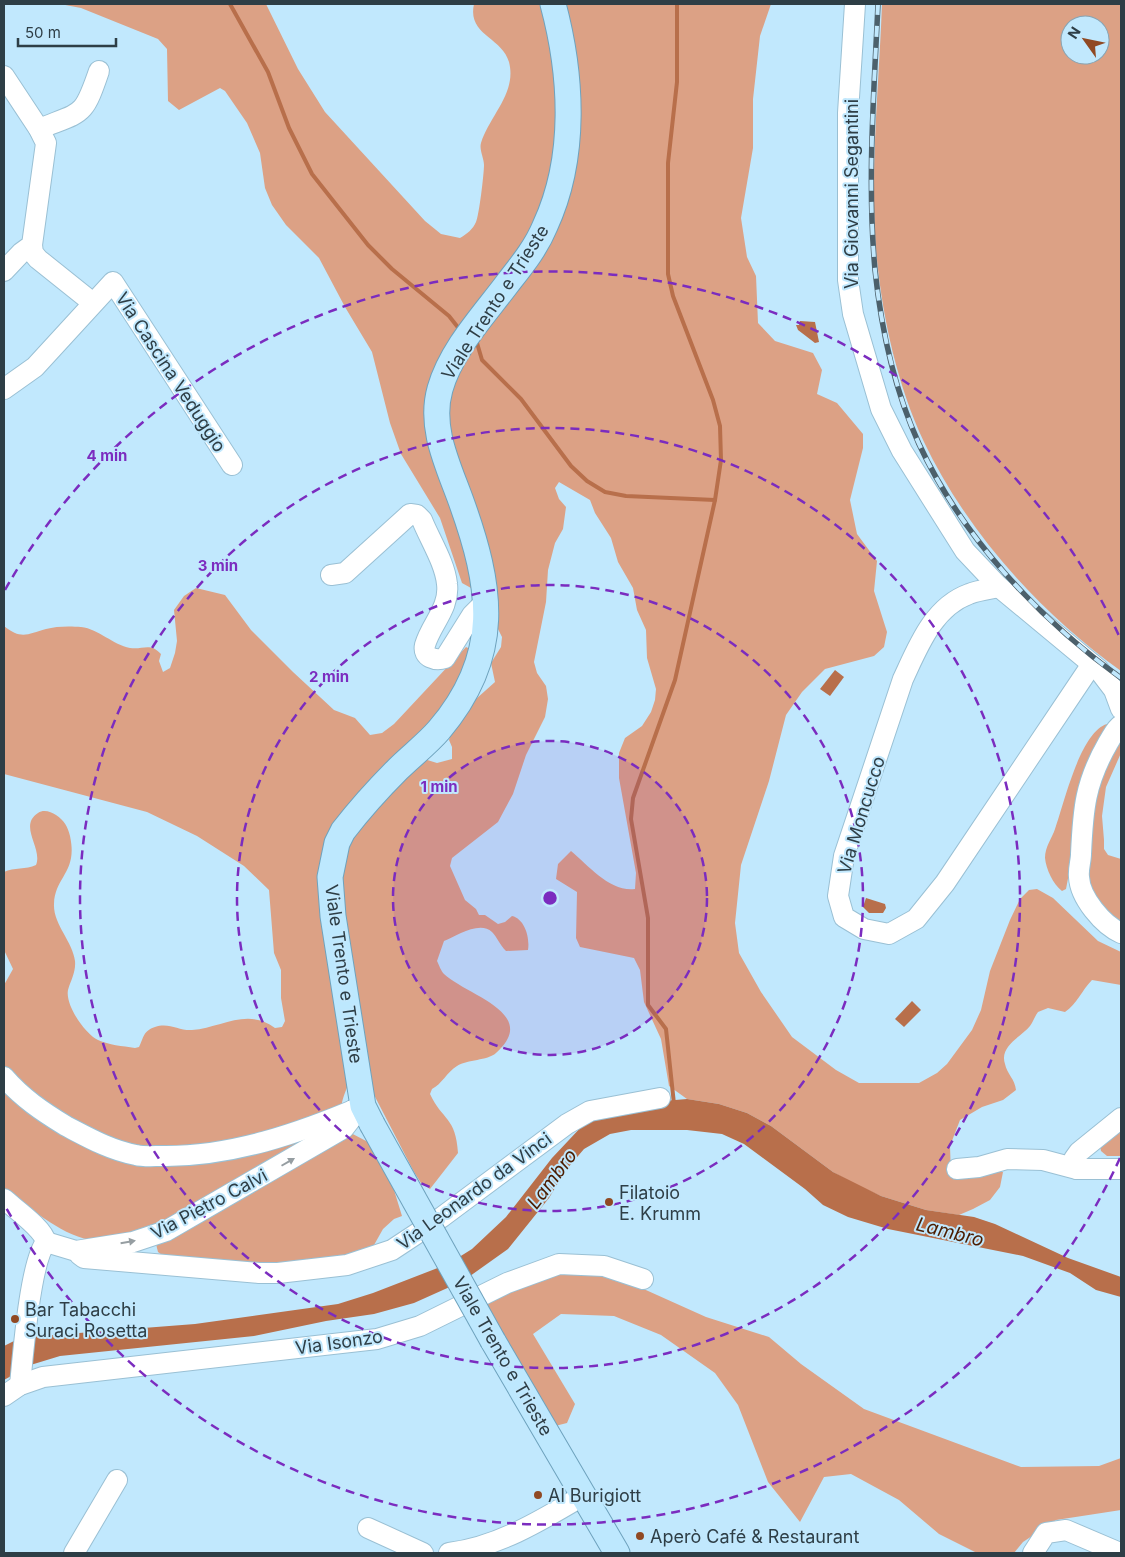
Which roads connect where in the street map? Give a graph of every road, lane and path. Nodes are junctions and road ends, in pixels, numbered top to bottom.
1 (553, 4) edge
2 (855, 4) edge
3 (100, 71) dead end
4 (4, 76) edge
5 (39, 129) junction
6 (32, 245) junction
7 (4, 271) edge
8 (93, 303) junction
9 (4, 389) edge
10 (232, 464) dead end
11 (331, 575) dead end
12 (999, 587) junction
13 (486, 601) junction
14 (1092, 664) junction
15 (1120, 720) edge
16 (1121, 933) edge
17 (4, 1077) edge
18 (660, 1098) dead end
19 (363, 1114) junction
20 (1121, 1118) edge
21 (956, 1169) dead end
22 (1077, 1169) junction
23 (1121, 1169) edge
24 (4, 1199) edge
25 (80, 1250) junction
26 (40, 1257) junction
27 (643, 1279) dead end
28 (15, 1384) edge
29 (117, 1480) dead end
30 (584, 1495) junction
31 (368, 1528) dead end
32 (74, 1553) edge
33 (423, 1553) edge
34 (449, 1553) edge
35 (617, 1553) edge
36 (1033, 1553) edge
37 (1120, 1553) edge

1 - 13 main road, Viale Trento e Trieste
2 - 12 street, Via Giovanni Segantini
3 - 5 street
4 - 5 street
5 - 6 street
6 - 7 street
6 - 8 street
8 - 9 street, Via Cascina Veduggio
8 - 10 street, Via Cascina Veduggio
11 - 13 street
12 - 14 street, Via Giovanni Segantini
12 - 14 street, Via Moncucco
13 - 19 main road, Viale Trento e Trieste
14 - 15 street, Via Giovanni Segantini
15 - 16 street
17 - 19 street
18 - 25 street, Via Leonardo da Vinci
25 -> 19 street, Via Pietro Calvi
19 - 30 main road, Viale Trento e Trieste, bridge
20 - 22 street
21 - 22 street
22 - 23 street
24 - 26 street
25 - 26 street, Via Pietro Calvi
26 - 28 street
27 - 28 street, Via Isonzo
29 - 32 street
30 - 34 street
30 - 35 main road, Viale Trento e Trieste
31 - 33 street
36 - 37 street

